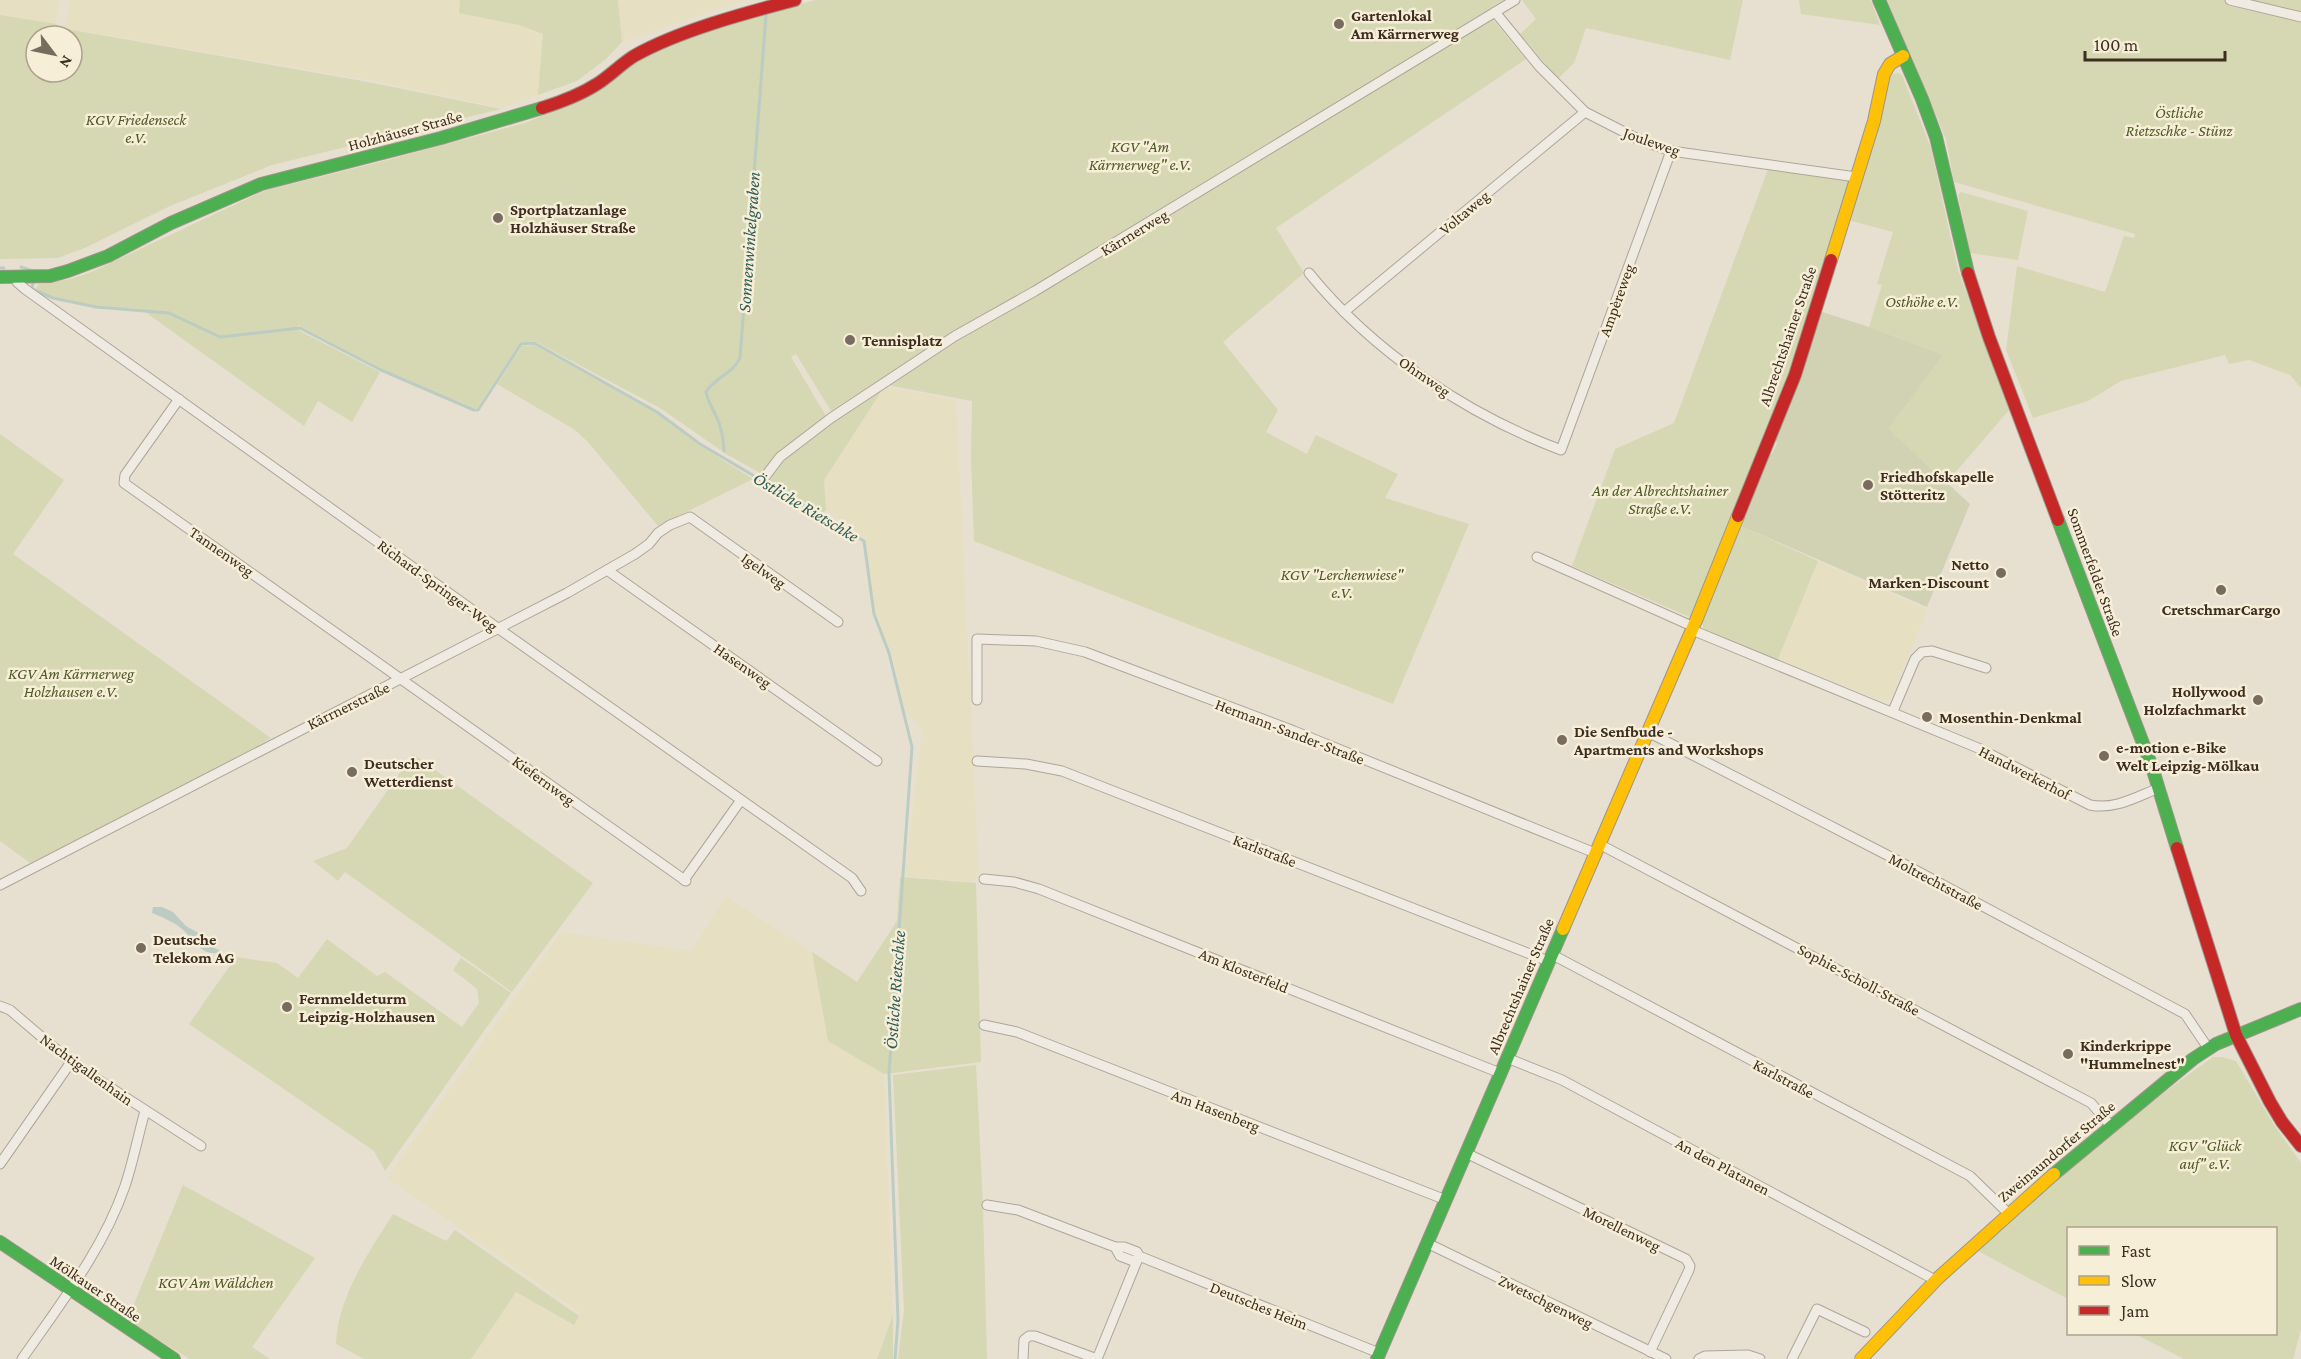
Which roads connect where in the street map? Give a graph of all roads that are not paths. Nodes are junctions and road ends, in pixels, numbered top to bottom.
1 (795, 0) edge
2 (1515, 0) edge
3 (1878, 0) edge
4 (2230, 0) edge
5 (1495, 12) junction
6 (2301, 16) edge
7 (1903, 56) junction
8 (1585, 112) junction
9 (1671, 151) junction
10 (1856, 177) junction
11 (1309, 273) dead end
12 (0, 277) edge
13 (17, 277) junction
14 (1344, 312) junction
15 (179, 399) junction
16 (1560, 450) joint
17 (764, 478) dead end
18 (690, 517) joint
19 (1536, 557) dead end
20 (607, 570) junction
21 (838, 622) dead end
22 (1693, 628) junction
23 (499, 629) junction
24 (1986, 668) dead end
25 (402, 679) junction
26 (977, 700) dead end
27 (1893, 711) junction
28 (1648, 732) junction
29 (878, 761) dead end
30 (977, 761) dead end
31 (2159, 788) junction
32 (741, 800) junction
33 (1597, 848) junction
34 (984, 879) dead end
35 (0, 885) edge
36 (861, 891) dead end
37 (1549, 957) junction
38 (0, 1006) edge
39 (2301, 1009) edge
40 (984, 1025) dead end
41 (2236, 1035) junction
42 (2208, 1048) junction
43 (1507, 1059) junction
44 (71, 1062) junction
45 (1500, 1073) junction
46 (145, 1111) junction
47 (2111, 1126) junction
48 (201, 1146) dead end
49 (2301, 1146) edge
50 (1466, 1153) junction
51 (0, 1164) edge
52 (1446, 1200) junction
53 (987, 1205) dead end
54 (2008, 1213) junction
55 (0, 1242) edge
56 (1426, 1244) junction
57 (1137, 1259) junction
58 (1935, 1280) junction
59 (70, 1291) junction
60 (1865, 1332) dead end
61 (1650, 1352) junction
62 (1378, 1356) edge
63 (22, 1359) edge
64 (174, 1359) edge
65 (1023, 1359) edge
66 (1097, 1359) edge
67 (1666, 1359) edge
68 (1699, 1359) edge
69 (1760, 1359) edge
70 (1792, 1359) edge
71 (1861, 1359) edge

1 - 13 street, Holzhäuser Straße
2 - 5 street, Kärrnerweg
3 - 7 street, Sommerfelder Straße
4 - 6 street
5 - 8 street, Jouleweg
5 - 17 street, Kärrnerweg
7 - 10 street, Albrechtshainer Straße
7 - 31 street, Sommerfelder Straße
8 - 9 street, Jouleweg
8 - 14 street, Voltaweg
9 - 10 street, Jouleweg
9 - 16 street, Ampèreweg
10 - 22 street, Albrechtshainer Straße
11 - 14 street, Ohmweg
12 - 13 street, Holzhäuser Straße
13 - 15 street, Richard-Springer-Weg
14 - 16 street, Ohmweg
15 - 23 street, Richard-Springer-Weg
15 - 25 street, Tannenweg
18 - 20 street, Kärrnerstraße
18 - 21 street, Igelweg
19 - 22 street
20 - 23 street, Kärrnerstraße
20 - 29 street, Hasenweg
22 - 27 street, Handwerkerhof
22 - 28 street, Albrechtshainer Straße
23 - 25 street, Kärrnerstraße
23 - 32 street, Richard-Springer-Weg
24 - 27 street
25 - 32 street, Kiefernweg
25 - 35 street, Kärrnerstraße
26 - 33 street, Hermann-Sander-Straße
27 - 31 street, Handwerkerhof
28 - 33 street, Albrechtshainer Straße
28 - 42 street, Moltrechtstraße
30 - 37 street, Karlstraße
31 - 41 street, Sommerfelder Straße
32 - 36 street, Richard-Springer-Weg
33 - 37 street, Albrechtshainer Straße
33 - 47 street, Sophie-Scholl-Straße
34 - 45 street, Am Klosterfeld
37 - 43 street, Albrechtshainer Straße
37 - 54 street, Karlstraße
38 - 44 street, Nachtigallenhain
39 - 41 street, Zweinaundorfer Straße
40 - 52 street, Am Hasenberg
41 - 42 street, Zweinaundorfer Straße
41 - 49 street, Sommerfelder Straße
42 - 47 street, Zweinaundorfer Straße
43 - 45 street, Albrechtshainer Straße
43 - 58 street, An den Platanen
44 - 46 street, Nachtigallenhain
44 - 51 street
45 - 50 street, Albrechtshainer Straße
46 - 48 street, Nachtigallenhain
46 - 59 street, Nachtigallenhain
47 - 54 street, Zweinaundorfer Straße
50 - 52 street, Albrechtshainer Straße
50 - 61 street, Morellenweg
52 - 56 street, Albrechtshainer Straße
53 - 57 street, Deutsches Heim
54 - 58 street, Zweinaundorfer Straße
55 - 59 street, Mölkauer Straße
56 - 61 street, Zwetschgenweg
56 - 62 street, Albrechtshainer Straße
57 - 62 street, Deutsches Heim
57 - 66 street
58 - 71 street, Zweinaundorfer Straße
59 - 63 street, Nachtigallenhain
59 - 64 street, Mölkauer Straße
60 - 70 street
61 - 67 street, Zwetschgenweg
65 - 66 street
68 - 69 street

